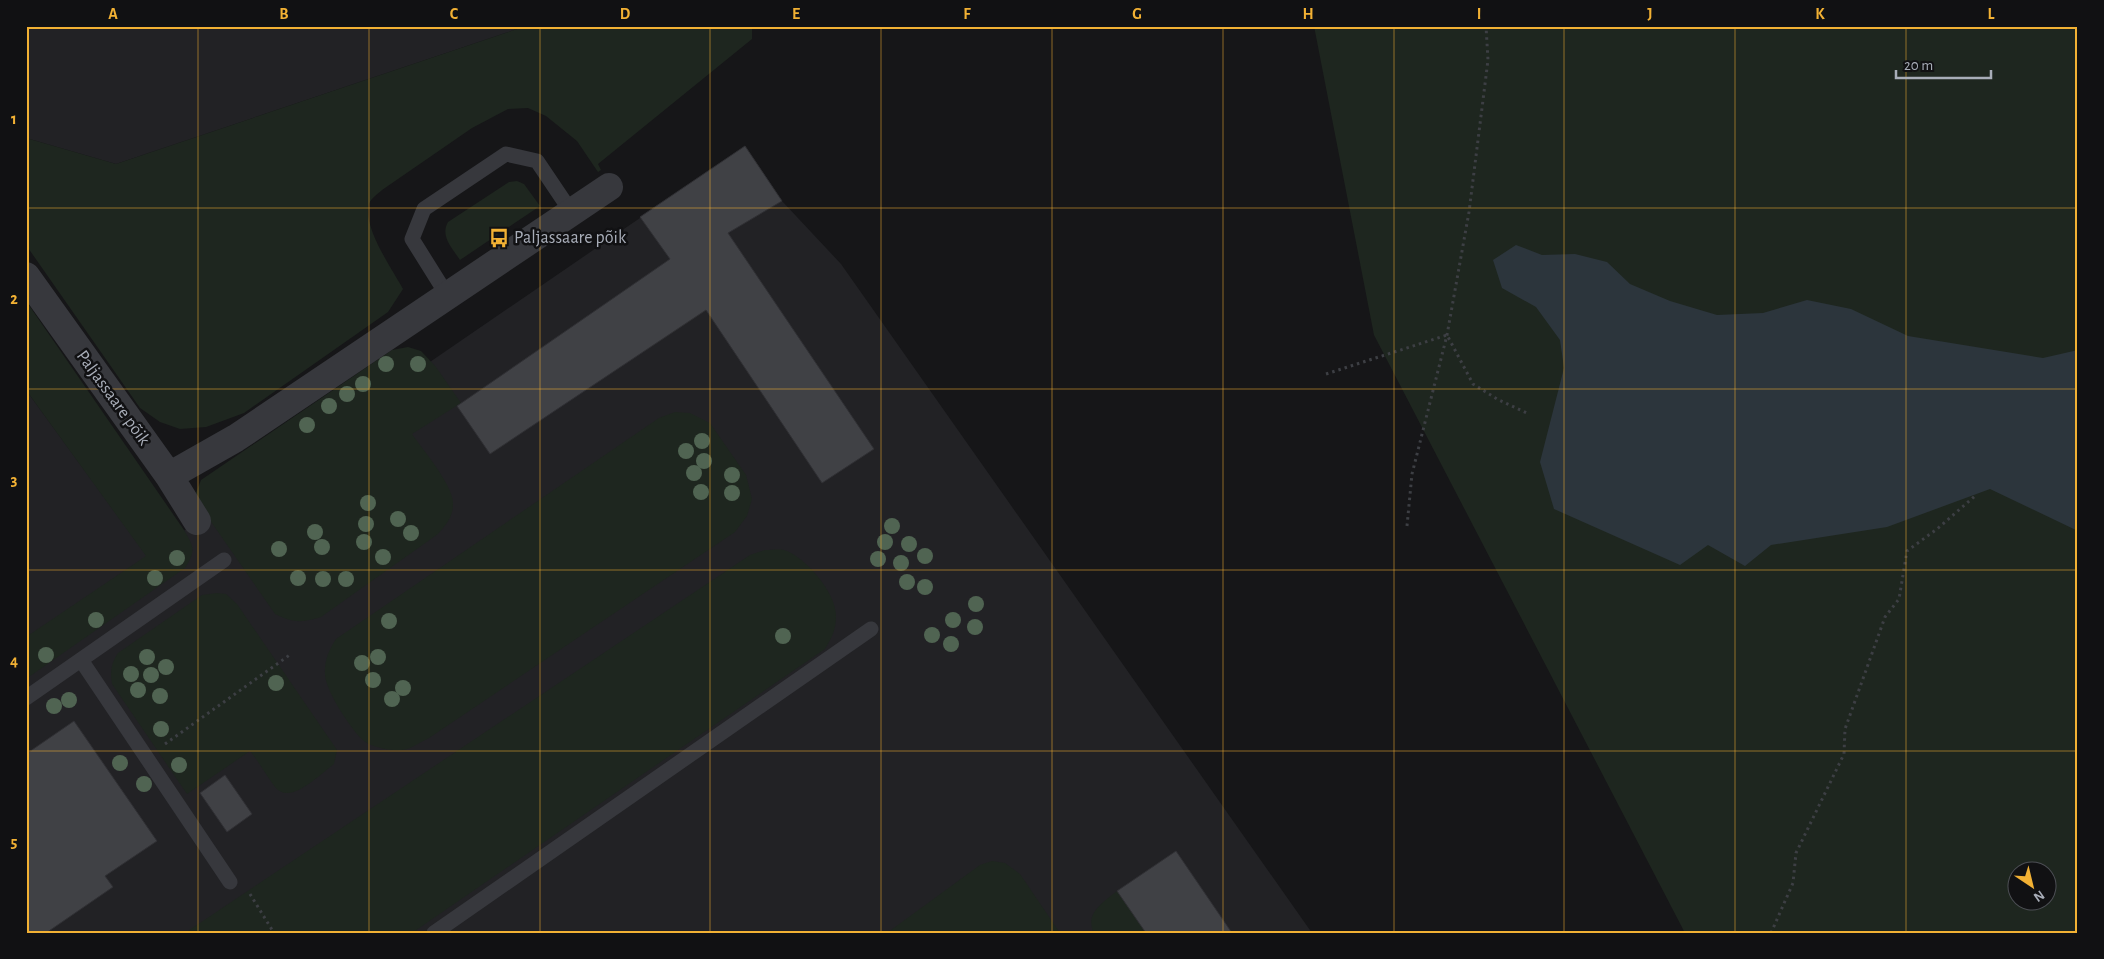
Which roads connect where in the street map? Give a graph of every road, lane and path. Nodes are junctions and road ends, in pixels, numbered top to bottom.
1 (1486, 26) edge
2 (609, 187) dead end
3 (572, 212) junction
4 (26, 276) edge
5 (447, 295) junction
6 (1448, 335) junction
7 (1326, 374) dead end
8 (1527, 413) dead end
9 (169, 476) junction
10 (1975, 496) dead end
11 (197, 521) dead end
12 (1408, 526) dead end
13 (224, 560) dead end
14 (871, 629) dead end
15 (291, 654) dead end
16 (81, 660) junction
17 (26, 698) edge
18 (146, 758) junction
19 (230, 882) dead end
20 (249, 893) dead end
21 (274, 933) edge
22 (434, 933) edge
23 (1771, 933) edge

1 - 6 path
2 - 3 street
3 - 5 street
3 - 5 lane
4 - 9 street, Paljassaare põik
5 - 9 street
6 - 7 path
6 - 8 path
6 - 12 path
9 - 11 street, Paljassaare põik
10 - 23 path
13 - 16 lane
14 - 22 lane
15 - 18 path
16 - 17 lane
16 - 18 lane
18 - 19 lane
20 - 21 path

